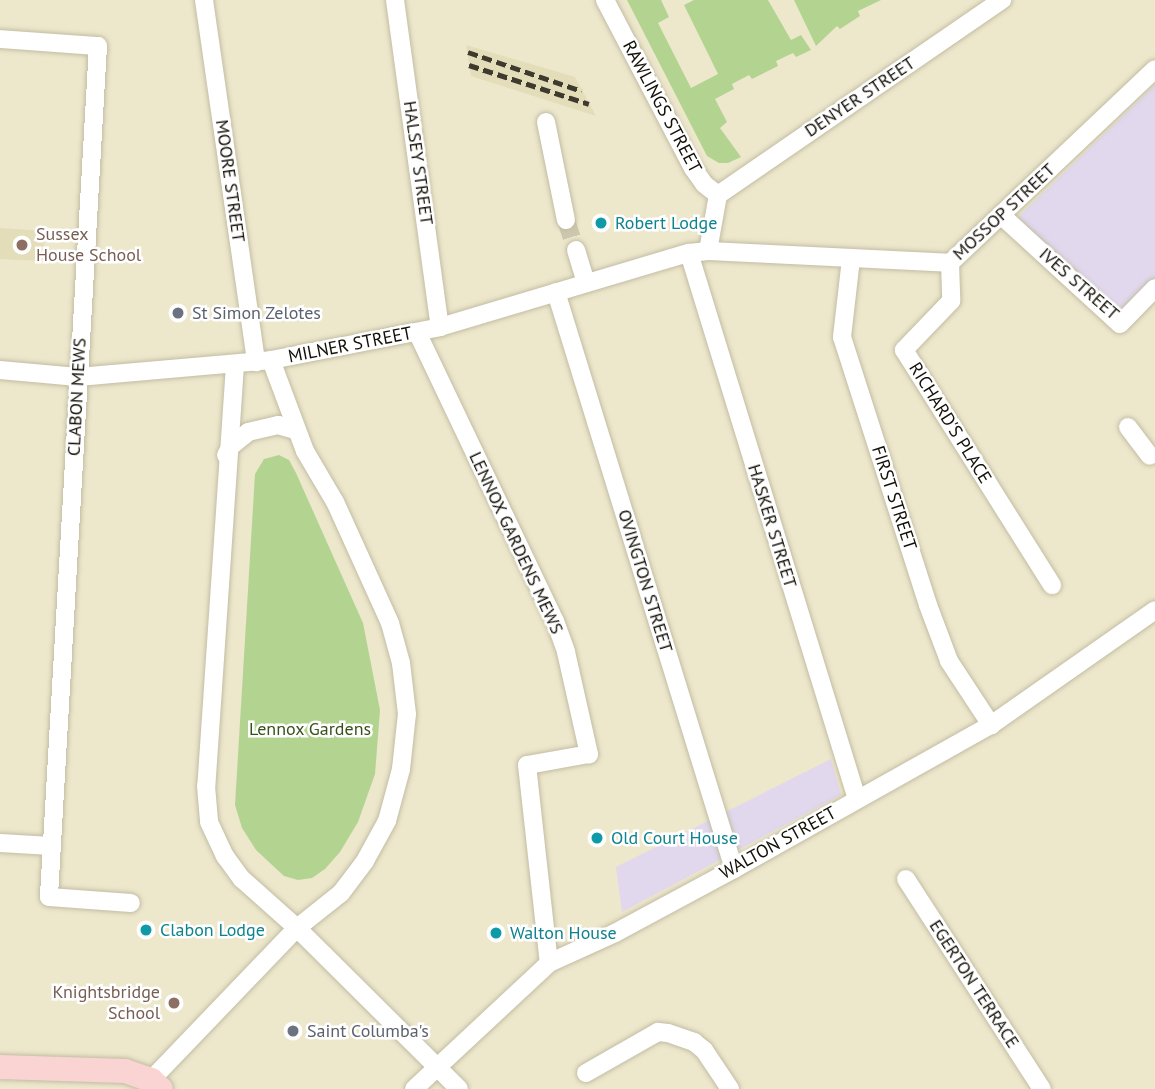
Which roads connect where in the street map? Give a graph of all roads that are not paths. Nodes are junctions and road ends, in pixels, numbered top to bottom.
1 (204, 0) edge
2 (395, 0) edge
3 (605, 0) edge
4 (1002, 0) edge
5 (0, 39) edge
6 (1155, 69) edge
7 (546, 122) dead end
8 (718, 195) junction
9 (1001, 215) junction
10 (566, 219) tunnel mouth
11 (576, 250) tunnel mouth
12 (708, 251) junction
13 (689, 253) junction
14 (851, 259) junction
15 (950, 263) junction
16 (586, 283) junction
17 (1155, 288) edge
18 (556, 292) junction
19 (440, 327) junction
20 (417, 332) junction
21 (263, 361) junction
22 (235, 365) junction
23 (0, 370) edge
24 (78, 377) junction
25 (1128, 428) dead end
26 (296, 430) junction
27 (226, 455) junction
28 (1153, 457) edge
29 (1052, 585) dead end
30 (1155, 610) edge
31 (991, 725) junction
32 (857, 799) junction
33 (0, 843) edge
34 (51, 846) junction
35 (734, 869) junction
36 (906, 879) dead end
37 (131, 902) dead end
38 (297, 928) junction
39 (549, 963) junction
40 (438, 1066) junction
41 (0, 1067) edge
42 (586, 1073) dead end
43 (156, 1085) edge
44 (414, 1089) edge
45 (458, 1089) edge
46 (730, 1089) edge
47 (1042, 1089) edge

1 - 21 street, MOORE STREET
2 - 19 street, HALSEY STREET
3 - 8 street, RAWLINGS STREET
4 - 8 street, DENYER STREET
5 - 24 street, CLABON MEWS
6 - 9 street, MOSSOP STREET
7 - 10 street
8 - 12 street
9 - 15 street, MOSSOP STREET
9 - 17 street, IVES STREET
11 - 16 street
12 - 13 street, MOSSOP STREET
12 - 14 street, MOSSOP STREET
13 - 16 street, MILNER STREET
13 - 32 street, HASKER STREET
14 - 15 street, MOSSOP STREET
14 - 31 street, FIRST STREET
15 - 29 street, RICHARD'S PLACE
16 - 18 street, MILNER STREET
18 - 19 street, MILNER STREET
18 - 35 street, OVINGTON STREET
19 - 20 street, MILNER STREET
20 - 21 street, MILNER STREET
20 - 39 street, LENNOX GARDENS MEWS
21 - 22 street, MILNER STREET
21 - 26 street
22 - 24 street, MILNER STREET
22 - 27 street
23 - 24 street, MILNER STREET
24 - 34 street, CLABON MEWS
25 - 28 street
26 - 27 street
26 - 38 street
27 - 38 street
30 - 31 street, WALTON STREET
31 - 32 street, WALTON STREET
32 - 35 street, WALTON STREET
33 - 34 street
34 - 37 street, CLABON MEWS
35 - 39 street, WALTON STREET
36 - 47 street, EGERTON TERRACE
38 - 40 street
38 - 43 street
39 - 40 street, WALTON STREET
40 - 44 street, WALTON STREET
40 - 45 street
41 - 43 main road
42 - 46 street

